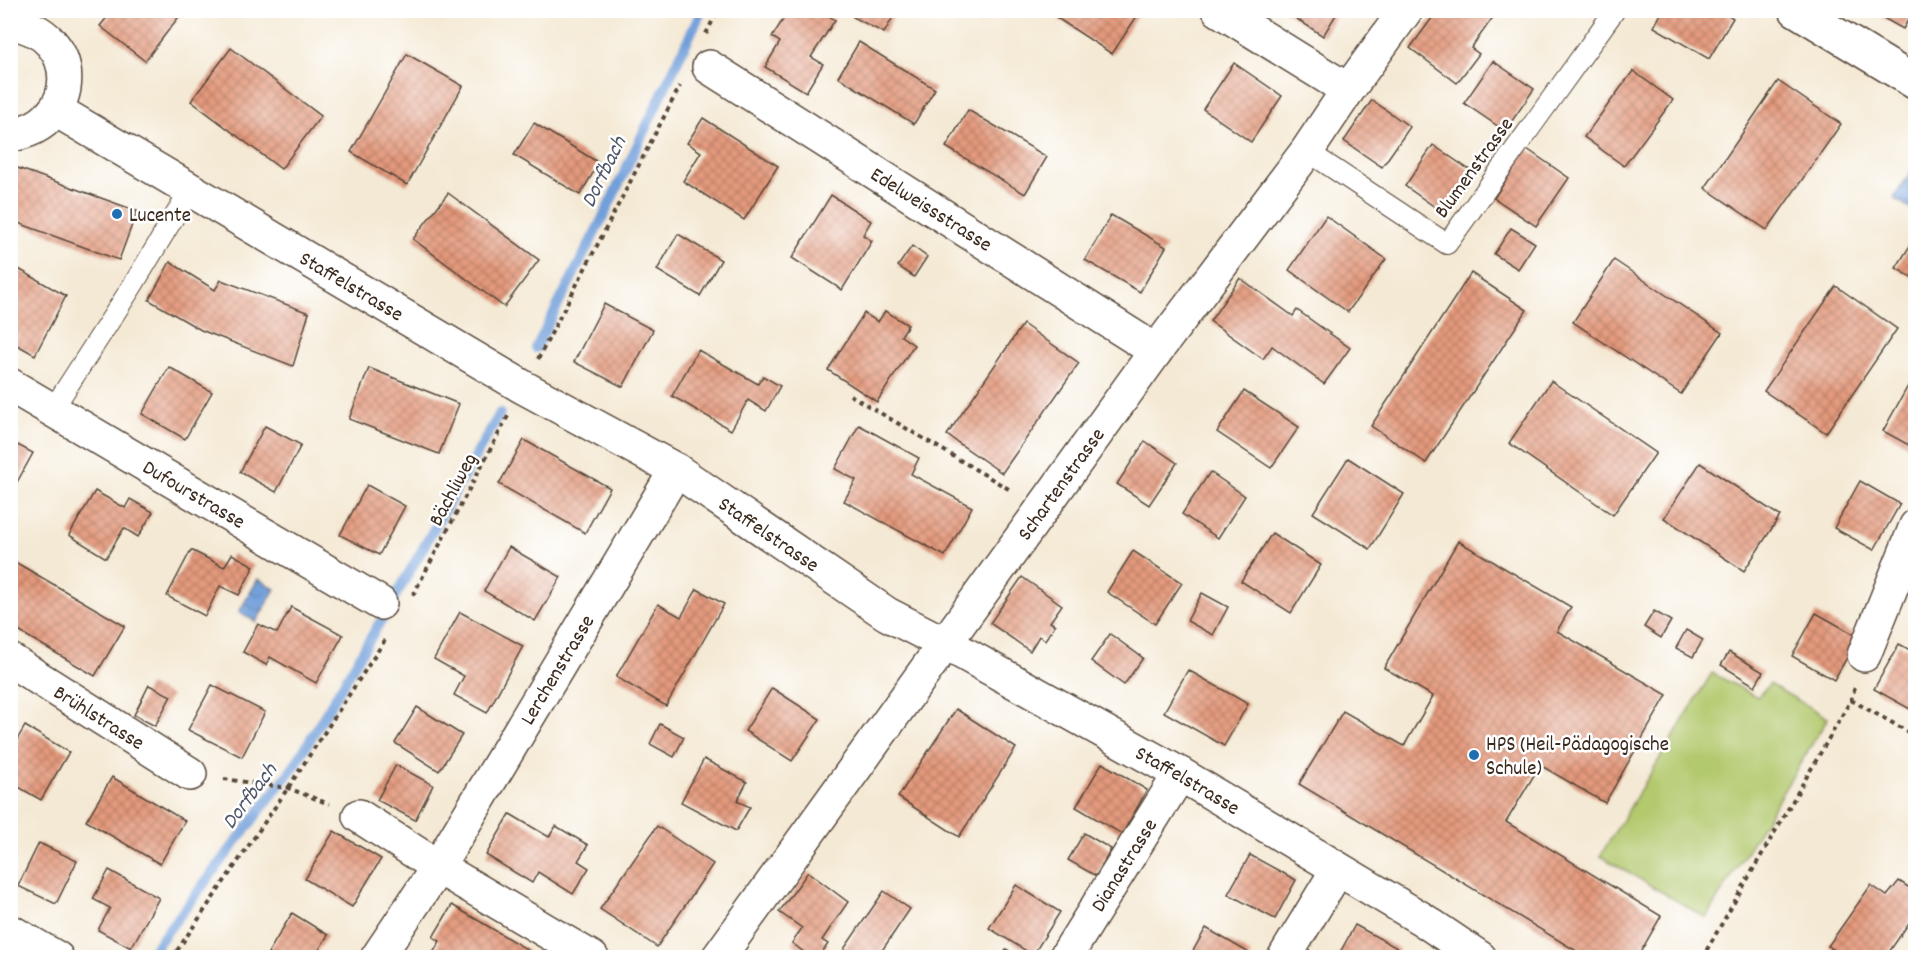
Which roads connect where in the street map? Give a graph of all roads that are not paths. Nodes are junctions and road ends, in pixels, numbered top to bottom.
1 (1219, 10) edge
2 (1406, 10) edge
3 (1615, 10) edge
4 (1796, 10) edge
5 (51, 22) edge
6 (10, 23) edge
7 (699, 61) road end
8 (1916, 84) edge
9 (1348, 90) junction
10 (56, 110) junction
11 (10, 135) edge
12 (1307, 151) junction
13 (191, 189) junction
14 (1156, 351) junction
15 (10, 385) edge
16 (53, 409) junction
17 (676, 470) junction
18 (1916, 526) edge
19 (394, 604) road end
20 (945, 644) junction
21 (1864, 655) road end
22 (10, 660) edge
23 (190, 774) dead end
24 (1180, 774) junction
25 (359, 816) road end
26 (438, 867) junction
27 (1338, 869) junction
28 (10, 931) edge
29 (57, 957) edge
30 (376, 957) edge
31 (592, 957) edge
32 (718, 957) edge
33 (1065, 957) edge
34 (1284, 957) edge
35 (1480, 957) edge

1 - 9 street
2 - 9 street, Schartenstrasse
3 - 12 lane, Blumenstrasse
4 - 8 street
5 - 6 street
5 - 10 street
7 - 14 street, Edelweissstrasse
9 - 12 street, Schartenstrasse
10 - 11 street
10 - 13 street, Staffelstrasse
12 - 14 street, Schartenstrasse
13 - 16 lane
13 - 17 street, Staffelstrasse
14 - 20 street, Schartenstrasse
15 - 16 street, Dufourstrasse
16 - 19 street, Dufourstrasse
17 - 20 street, Staffelstrasse
17 - 26 street, Lerchenstrasse
18 - 21 street
20 - 24 street, Staffelstrasse
20 - 32 street, Schartenstrasse
22 - 23 street, Brühlstrasse
24 - 27 street, Staffelstrasse
24 - 33 street, Dianastrasse
25 - 26 street
26 - 30 street, Lerchenstrasse
26 - 31 street
27 - 34 street
27 - 35 street, Staffelstrasse
28 - 29 street

